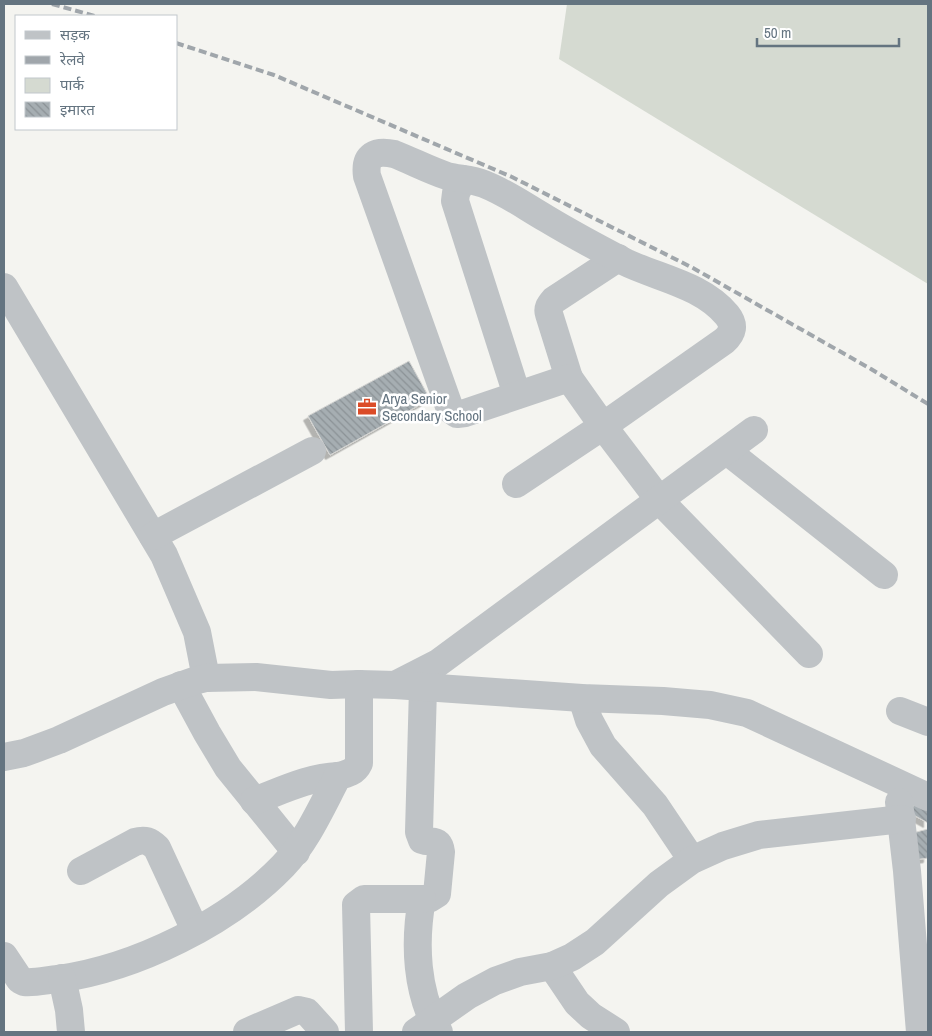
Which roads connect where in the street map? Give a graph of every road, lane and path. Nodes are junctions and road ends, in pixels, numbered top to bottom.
1 (464, 179) junction
2 (618, 258) junction
3 (4, 287) edge
4 (569, 378) junction
5 (517, 395) junction
6 (603, 426) junction
7 (754, 430) dead end
8 (312, 451) dead end
9 (727, 451) junction
10 (516, 484) dead end
11 (660, 501) junction
12 (153, 536) junction
13 (884, 575) dead end
14 (809, 654) dead end
15 (194, 682) junction
16 (360, 684) junction
17 (395, 685) junction
18 (424, 688) junction
19 (582, 698) junction
20 (900, 712) dead end
21 (928, 722) edge
22 (4, 757) edge
23 (338, 776) junction
24 (897, 782) junction
25 (928, 797) edge
26 (254, 801) junction
27 (902, 819) junction
28 (296, 852) junction
29 (692, 860) junction
30 (918, 869) edge
31 (82, 871) dead end
32 (422, 899) junction
33 (195, 930) junction
34 (4, 956) edge
35 (552, 966) junction
36 (62, 978) junction
37 (429, 1028) edge
38 (71, 1032) edge
39 (247, 1032) edge
40 (325, 1032) edge
41 (359, 1032) edge
42 (616, 1032) edge
43 (920, 1032) edge

1 - 2 street
1 - 5 street
1 - 5 street
2 - 4 street
2 - 6 street
3 - 12 street
4 - 5 street
4 - 6 street
6 - 10 street
6 - 11 street
7 - 9 street
8 - 12 street
9 - 11 street
9 - 13 street
11 - 14 street
11 - 17 street
12 - 15 street
15 - 16 street
15 - 22 street
15 - 26 street
16 - 17 street
16 - 23 street
17 - 18 street
18 - 19 street
18 - 32 street
19 - 24 street
19 - 29 street
20 - 21 street
23 - 26 street
23 - 28 street
24 - 25 street
24 - 27 street
26 - 28 street
27 - 29 street
27 - 30 street
28 - 33 street
29 - 35 street
30 - 43 street
31 - 33 street
32 - 37 street
32 - 41 street
33 - 36 street
34 - 36 street
35 - 37 street
35 - 42 street
36 - 38 street
39 - 40 street

